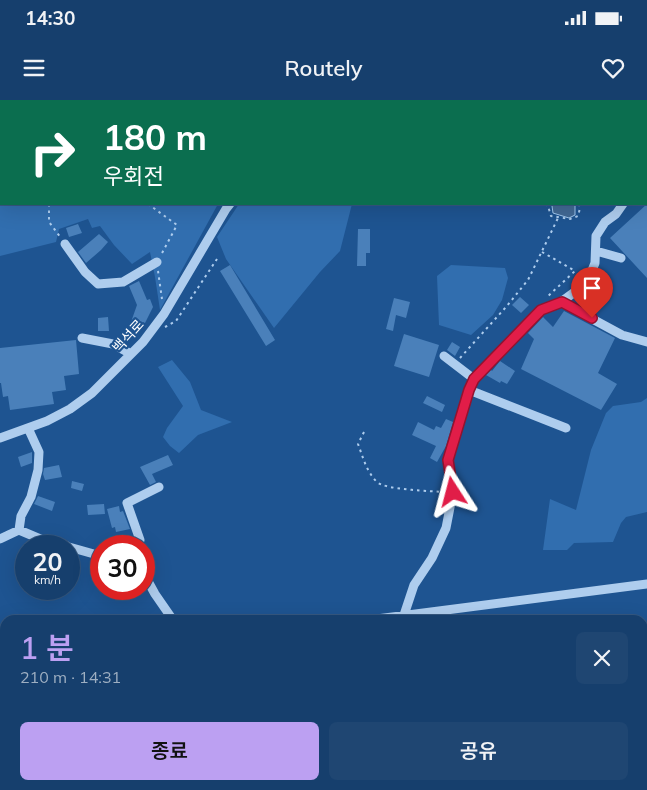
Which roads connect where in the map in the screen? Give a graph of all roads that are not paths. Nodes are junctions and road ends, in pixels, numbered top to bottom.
1 (229, 205) edge
2 (622, 205) edge
3 (65, 244) road end
4 (596, 251) junction
5 (621, 258) dead end
6 (157, 262) road end
7 (562, 302) junction
8 (82, 338) dead end
9 (647, 342) edge
10 (131, 354) junction
11 (444, 356) dead end
12 (474, 379) junction
13 (469, 390) junction
14 (28, 428) junction
15 (566, 428) dead end
16 (13, 433) junction
17 (0, 434) edge
18 (0, 438) edge
19 (159, 487) dead end
20 (19, 530) junction
21 (31, 535) edge
22 (138, 535) edge
23 (0, 539) edge
24 (647, 584) edge
25 (155, 595) edge
26 (169, 615) edge
27 (404, 615) joint

1 - 10 street, 백석로
2 - 4 street
3 - 6 street
4 - 5 street
4 - 7 street
7 - 9 street
7 - 12 street
8 - 10 street
10 - 14 street, 백석로
11 - 12 street
12 - 13 street
13 - 15 street
13 - 27 street
14 - 16 street, 백석로
14 - 20 street
16 - 17 street
16 - 18 street, 백석로
19 - 22 street
20 - 21 street
20 - 23 street
24 - 27 street
25 - 26 street

